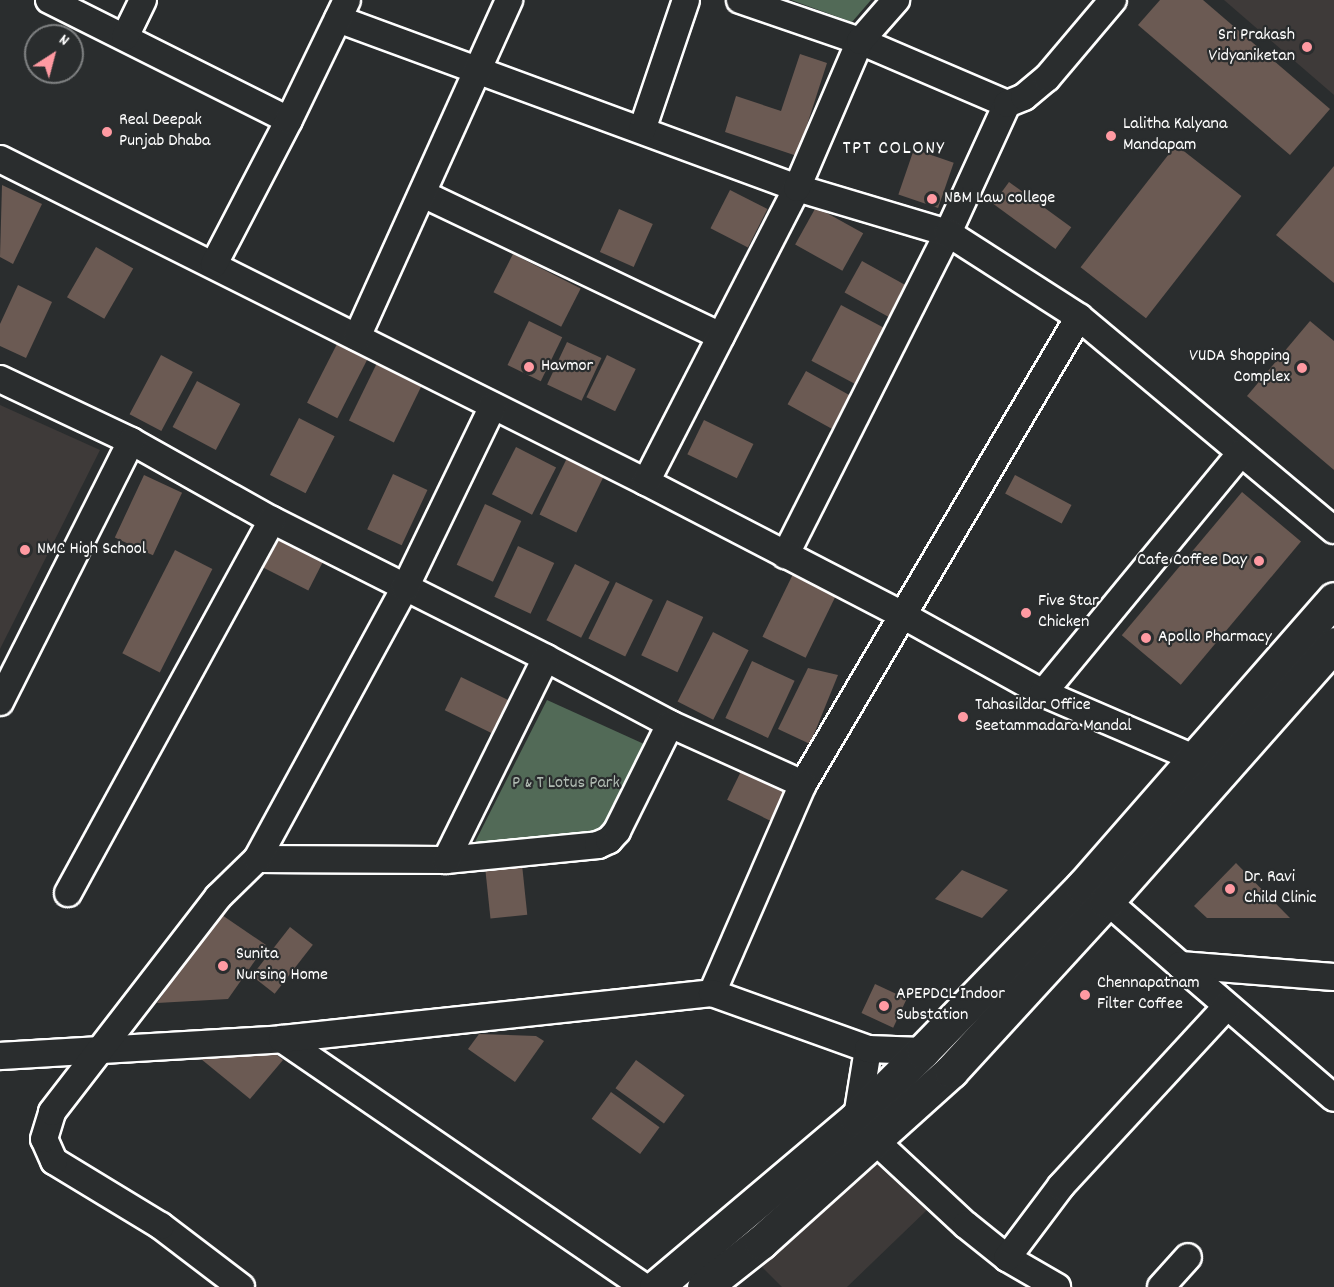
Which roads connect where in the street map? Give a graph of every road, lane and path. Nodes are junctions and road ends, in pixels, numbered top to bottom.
1 (49, 0) edge
2 (143, 0) edge
3 (509, 0) edge
4 (686, 0) edge
5 (740, 0) edge
6 (896, 0) edge
7 (1113, 0) edge
8 (343, 10) edge
9 (125, 37) junction
10 (860, 41) junction
11 (479, 71) junction
12 (1007, 104) junction
13 (289, 120) junction
14 (642, 130) junction
15 (0, 159) edge
16 (797, 188) junction
17 (423, 194) junction
18 (948, 233) junction
19 (214, 264) junction
20 (1079, 317) junction
21 (721, 336) junction
22 (357, 337) junction
23 (0, 379) edge
24 (493, 406) junction
25 (130, 441) junction
26 (1241, 453) junction
27 (646, 482) junction
28 (272, 520) junction
29 (1334, 530) edge
30 (785, 555) junction
31 (405, 588) junction
32 (1334, 599) edge
33 (904, 616) junction
34 (1334, 644) edge
35 (546, 658) junction
36 (1043, 693) junction
37 (0, 702) edge
38 (670, 724) junction
39 (1206, 767) junction
40 (803, 784) junction
41 (257, 859) junction
42 (447, 860) junction
43 (68, 893) dead end
44 (1107, 901) junction
45 (1180, 965) junction
46 (1334, 977) edge
47 (712, 993) junction
48 (1227, 1007) junction
49 (282, 1040) junction
50 (868, 1049) junction
51 (923, 1051) junction
52 (100, 1052) junction
53 (0, 1056) edge
54 (1334, 1098) edge
55 (866, 1128) junction
56 (1188, 1257) dead end
57 (1007, 1258) junction
58 (241, 1287) edge
59 (644, 1287) edge
60 (656, 1287) edge
61 (704, 1287) edge
62 (1056, 1287) edge
63 (1161, 1287) edge

1 - 9 street
2 - 9 street
3 - 11 street
4 - 14 street
5 - 10 street
6 - 10 street
7 - 12 street
8 - 11 street
8 - 13 street
9 - 13 street
10 - 12 street
10 - 16 street
11 - 14 street
11 - 17 street
12 - 18 street
13 - 19 street
14 - 16 street
15 - 19 street
16 - 18 street
16 - 21 street
17 - 21 street
17 - 22 street
18 - 20 street
18 - 30 street
19 - 22 street
20 - 26 street
20 - 33 street
21 - 27 street
22 - 24 street
23 - 25 street
24 - 27 street
24 - 31 street
25 - 28 street
25 - 37 street
26 - 29 street
26 - 36 street
27 - 30 street
28 - 31 street
28 - 43 street
30 - 33 street
31 - 35 street
31 - 41 street
32 - 39 main road
33 - 36 street
33 - 40 street
34 - 39 main road
35 - 38 street
35 - 42 street
36 - 39 street
38 - 40 street
38 - 42 street
39 - 44 main road
39 - 51 main road
40 - 47 street
41 - 42 street
41 - 52 street
44 - 45 street
44 - 55 main road
45 - 46 street
45 - 48 street
47 - 49 street
47 - 50 street
48 - 54 street
48 - 57 street
49 - 52 street
49 - 59 street
50 - 51 street
50 - 55 street
51 - 55 main road
52 - 53 street
52 - 58 street
55 - 57 street
55 - 60 main road
55 - 61 main road
56 - 63 street
57 - 62 street

